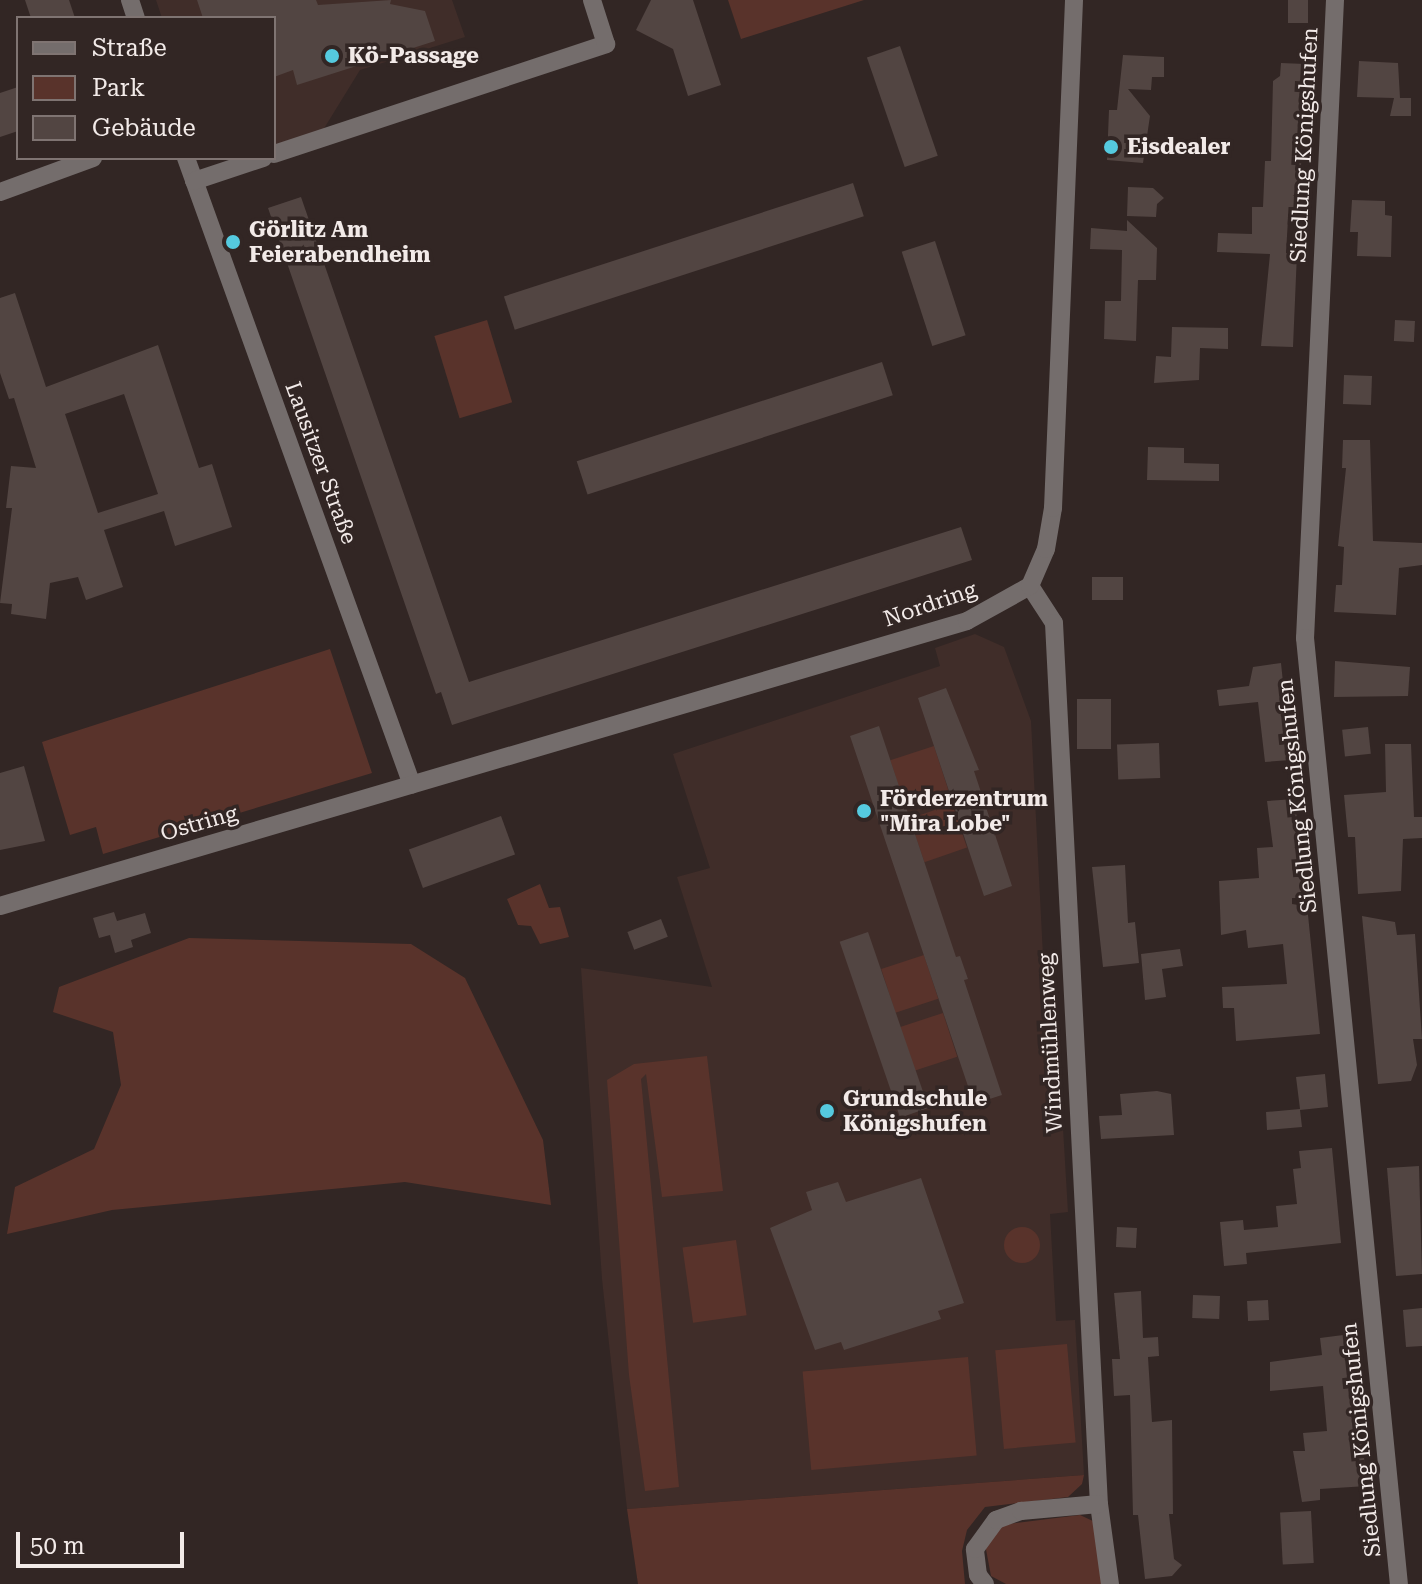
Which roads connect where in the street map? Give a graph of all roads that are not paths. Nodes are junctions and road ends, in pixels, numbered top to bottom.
1 (592, 0) edge
2 (1074, 0) edge
3 (1335, 0) edge
4 (276, 153) edge
5 (88, 160) edge
6 (187, 160) edge
7 (257, 160) edge
8 (194, 181) junction
9 (0, 192) edge
10 (1030, 586) junction
11 (412, 785) junction
12 (0, 906) edge
13 (1099, 1504) junction
14 (985, 1584) edge
15 (1110, 1584) edge
16 (1399, 1584) edge

1 - 4 street
2 - 10 street
3 - 16 street, Siedlung Königshufen
5 - 9 street
6 - 8 street, Lausitzer Straße
7 - 8 street
8 - 11 street, Lausitzer Straße
10 - 11 street, Nordring
10 - 13 street, Windmühlenweg
11 - 12 street, Ostring
13 - 14 street
13 - 15 street, Windmühlenweg

